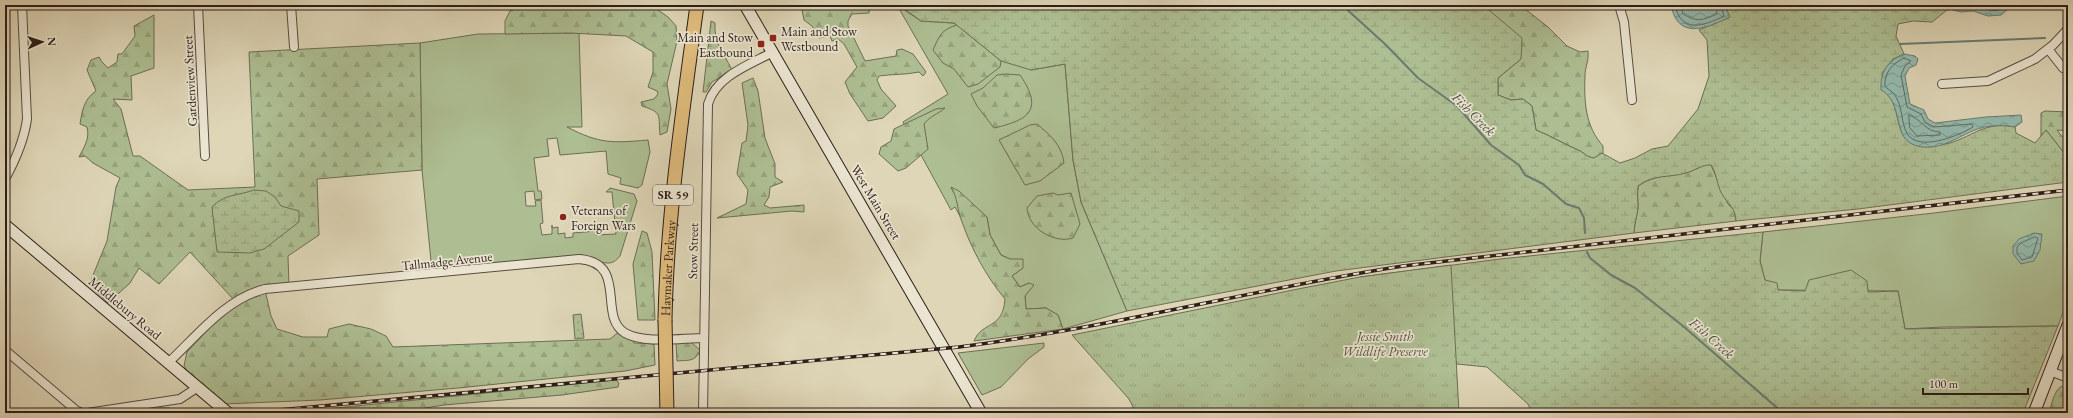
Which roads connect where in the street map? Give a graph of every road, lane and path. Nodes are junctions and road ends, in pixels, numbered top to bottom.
1 (22, 5) edge
2 (198, 5) edge
3 (291, 5) edge
4 (697, 5) edge
5 (745, 5) edge
6 (1619, 5) edge
7 (2068, 29) edge
8 (294, 47) dead end
9 (2048, 49) junction
10 (773, 52) junction
11 (2068, 69) edge
12 (1942, 84) dead end
13 (1632, 100) dead end
14 (205, 156) dead end
15 (5, 179) edge
16 (5, 225) edge
17 (2068, 325) edge
18 (704, 338) junction
19 (5, 350) edge
20 (168, 363) junction
21 (2050, 371) junction
22 (2068, 378) edge
23 (198, 387) junction
24 (82, 413) edge
25 (87, 413) edge
26 (228, 413) edge
27 (667, 413) edge
28 (704, 413) edge
29 (981, 413) edge
30 (2034, 413) edge

1 - 15 street
2 - 14 street, Gardenview Street
3 - 8 street
4 - 27 main road, Haymaker Parkway / SR 59, bridge
5 - 10 main road, West Main Street
6 - 13 street
7 - 9 street
9 - 11 street
9 - 12 street
10 - 18 street, Stow Street
10 - 29 main road, West Main Street
16 - 20 main road, Middlebury Road
17 - 21 main road
18 - 20 street, Tallmadge Avenue
18 - 28 street, Stow Street
19 - 24 street
20 - 23 main road, Middlebury Road
21 - 22 street
21 - 30 main road
23 - 25 street
23 - 26 main road, Middlebury Road

